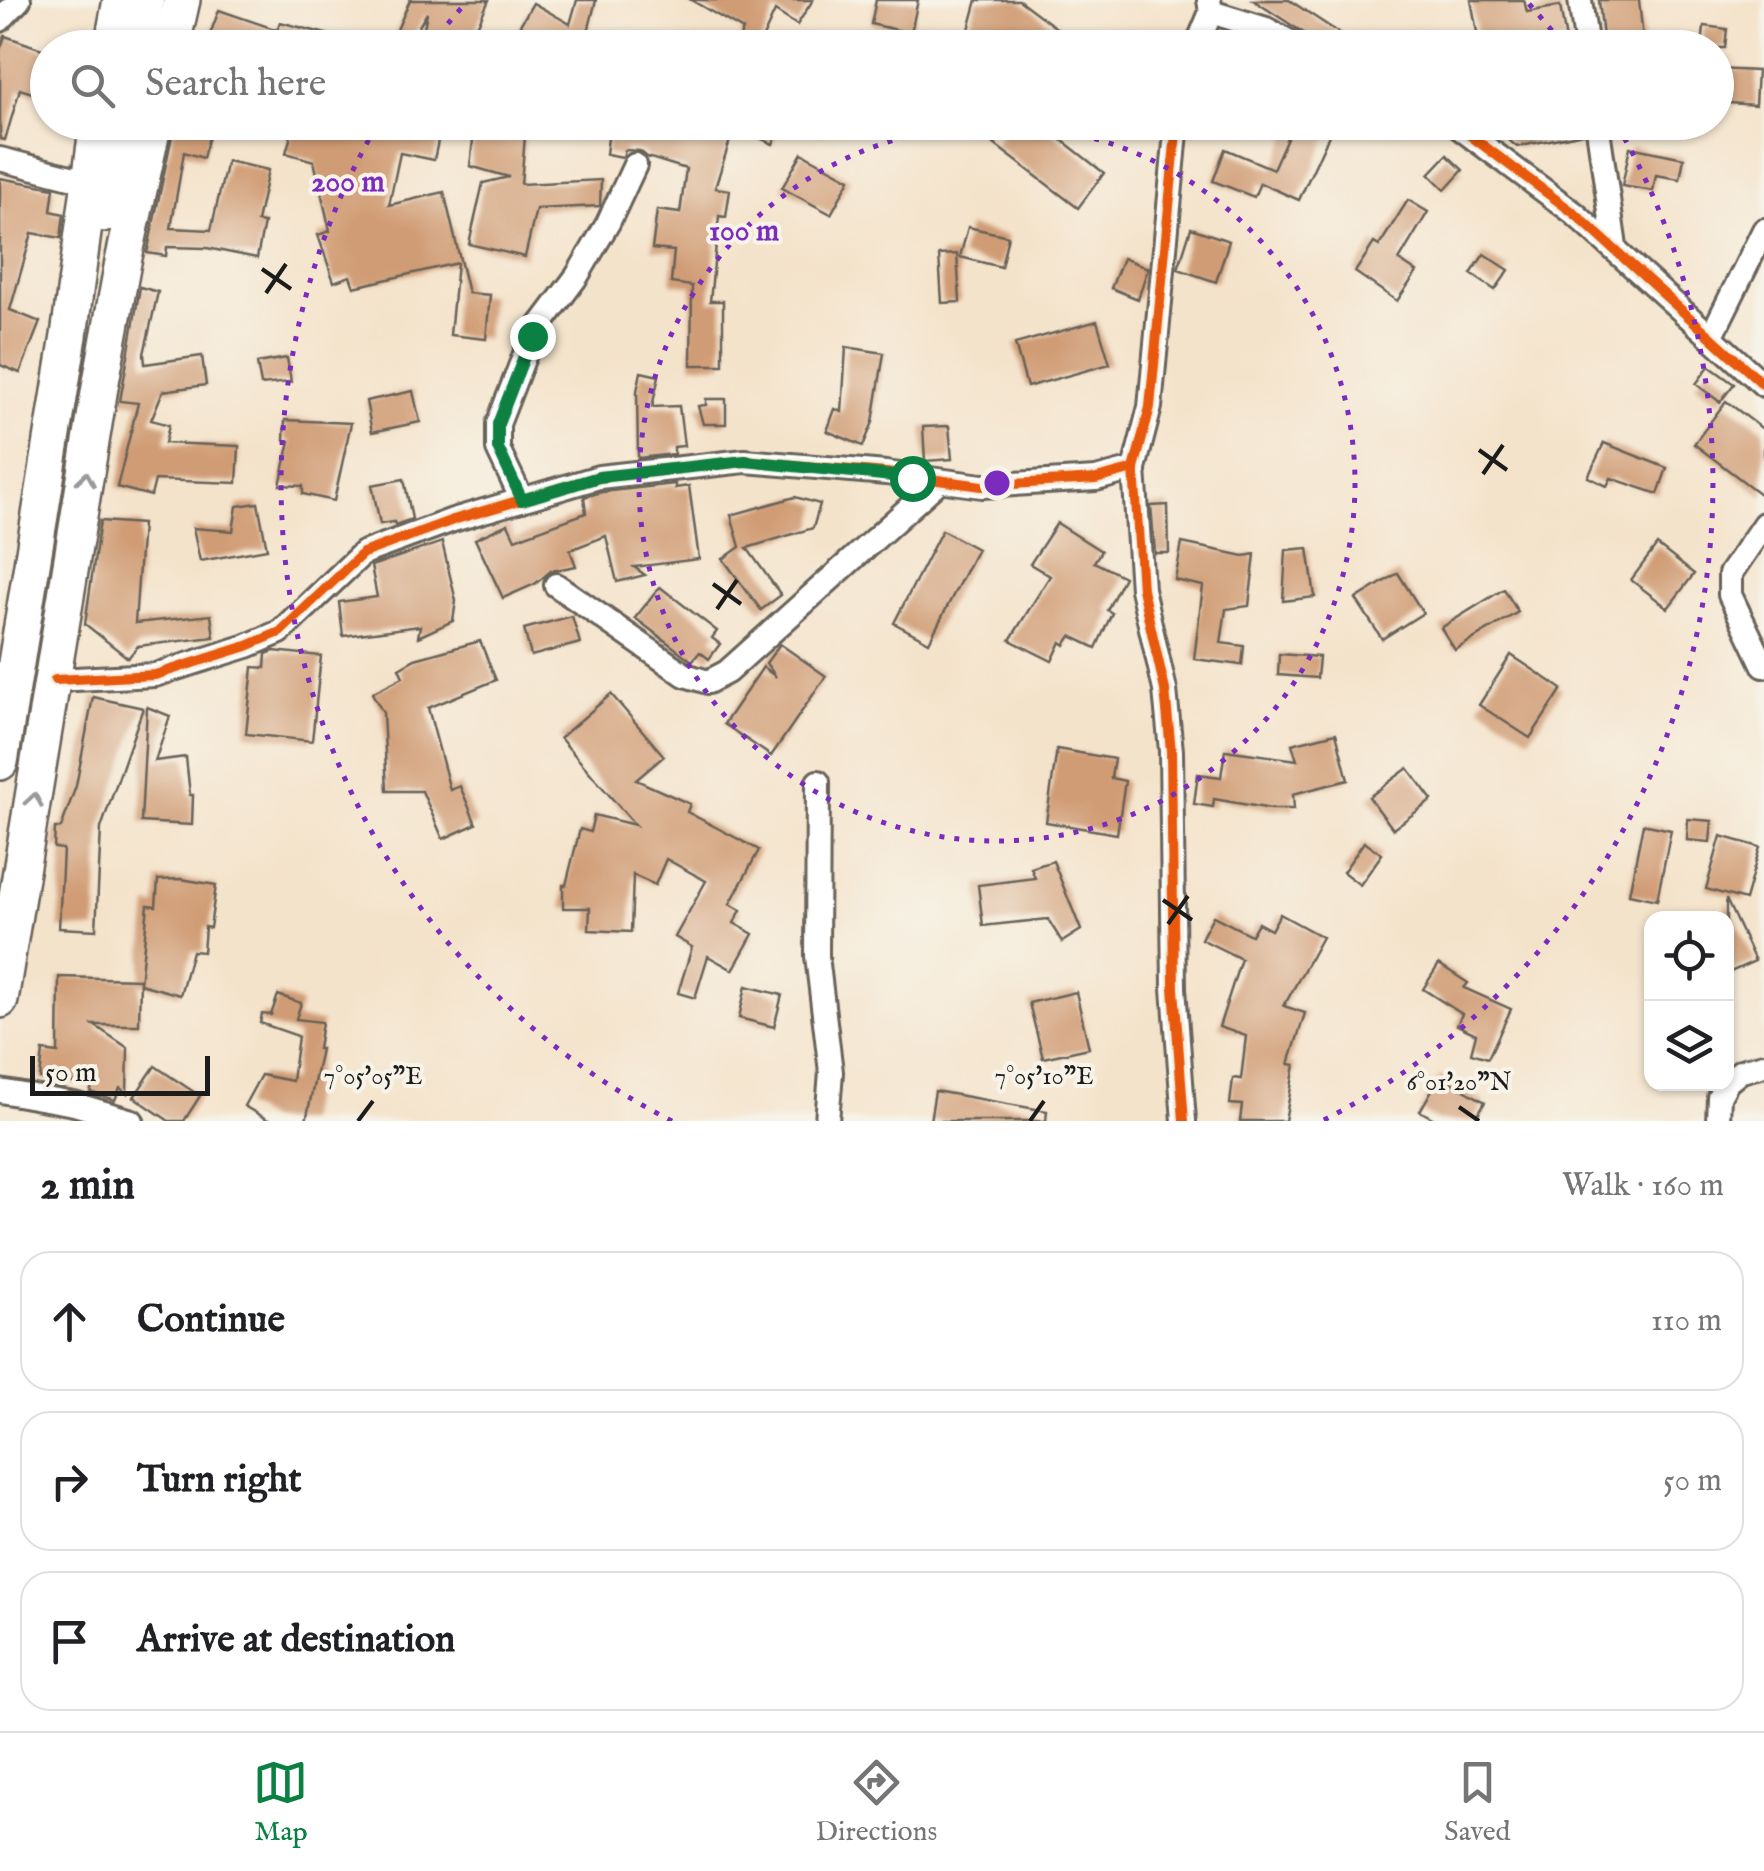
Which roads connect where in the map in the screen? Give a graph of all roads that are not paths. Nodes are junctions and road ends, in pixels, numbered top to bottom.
1 (19, 0) edge
2 (121, 0) edge
3 (146, 0) edge
4 (182, 0) edge
5 (1580, 0) edge
6 (1210, 6) edge
7 (0, 20) edge
8 (115, 30) edge
9 (141, 30) edge
10 (174, 30) edge
11 (1202, 30) edge
12 (1266, 30) edge
13 (1584, 30) edge
14 (99, 140) edge
15 (119, 140) edge
16 (150, 140) edge
17 (1175, 140) edge
18 (1479, 140) edge
19 (1599, 140) edge
20 (0, 159) edge
21 (635, 165) dead end
22 (101, 191) junction
23 (1764, 230) edge
24 (1614, 247) junction
25 (122, 262) junction
26 (1711, 336) junction
27 (1764, 385) edge
28 (1134, 470) junction
29 (938, 482) junction
30 (522, 500) junction
31 (1764, 524) edge
32 (556, 585) dead end
33 (1764, 666) edge
34 (55, 680) junction
35 (0, 762) edge
36 (818, 782) dead end
37 (0, 1000) edge
38 (1764, 1065) edge
39 (1734, 1077) edge
40 (0, 1091) edge
41 (1722, 1091) edge
42 (132, 1121) edge
43 (827, 1121) edge
44 (1184, 1121) edge
45 (1718, 1121) edge

1 - 7 street
2 - 8 main road
3 - 9 main road
4 - 10 main road
5 - 13 street
6 - 11 street
6 - 12 street
14 - 22 main road
15 - 22 main road
16 - 25 main road
17 - 28 street
18 - 24 street
19 - 24 street
20 - 22 street
21 - 30 street
22 - 25 main road
22 - 35 main road
23 - 26 street
24 - 26 street
34 -> 25 main road
26 - 27 street
28 - 29 street
28 - 44 street
29 - 30 street
29 - 32 street
30 - 34 street
31 - 33 street
37 -> 34 main road
36 - 43 street
38 - 39 street
40 - 42 street
41 - 45 street

